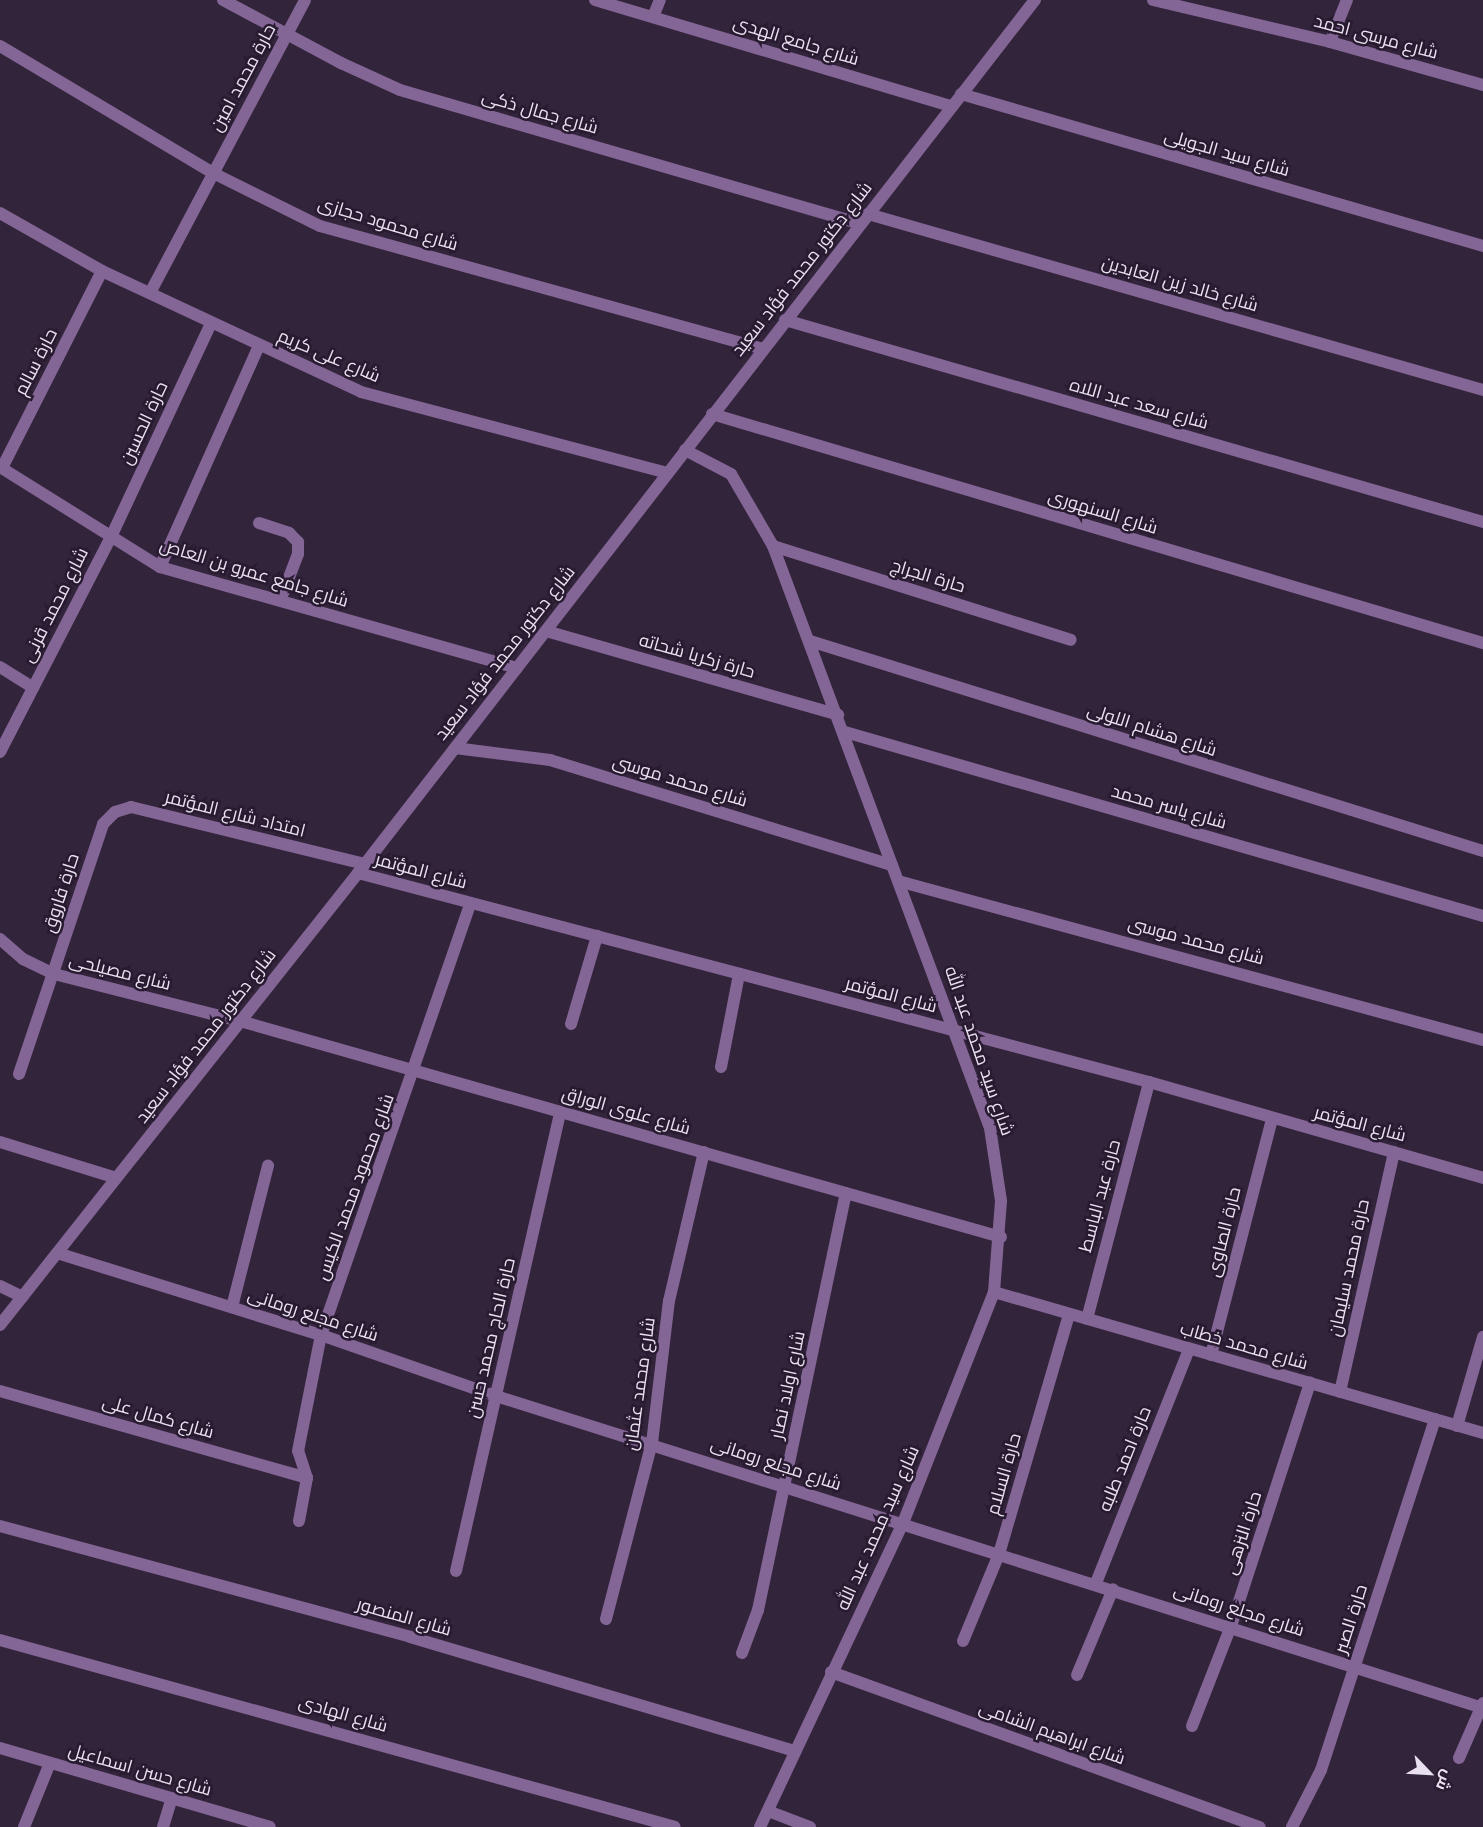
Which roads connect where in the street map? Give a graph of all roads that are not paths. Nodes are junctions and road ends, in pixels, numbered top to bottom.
1 (224, 0) edge
2 (305, 0) edge
3 (595, 0) edge
4 (660, 0) edge
5 (1035, 0) edge
6 (1153, 0) edge
7 (1347, 0) edge
8 (653, 17) junction
9 (286, 33) junction
10 (1330, 42) junction
11 (0, 46) edge
12 (1483, 85) edge
13 (961, 94) junction
14 (951, 106) junction
15 (213, 173) junction
16 (868, 214) junction
17 (1, 216) edge
18 (860, 224) junction
19 (1483, 246) edge
20 (102, 271) junction
21 (150, 293) junction
22 (785, 320) junction
23 (211, 323) junction
24 (258, 346) junction
25 (763, 349) junction
26 (1483, 390) edge
27 (712, 414) junction
28 (685, 450) junction
29 (1, 468) edge
30 (667, 473) junction
31 (1483, 522) edge
32 (259, 523) dead end
33 (110, 539) junction
34 (773, 546) junction
35 (160, 567) junction
36 (280, 601) junction
37 (546, 631) junction
38 (1071, 640) dead end
39 (810, 641) junction
40 (1483, 643) edge
41 (0, 667) edge
42 (517, 668) junction
43 (33, 688) junction
44 (838, 715) junction
45 (845, 732) junction
46 (455, 748) junction
47 (0, 752) edge
48 (103, 824) joint
49 (1483, 851) edge
50 (892, 865) junction
51 (361, 868) junction
52 (898, 881) junction
53 (471, 903) junction
54 (1483, 916) edge
55 (597, 936) junction
56 (0, 939) edge
57 (54, 974) junction
58 (739, 974) junction
59 (240, 1021) junction
60 (571, 1024) dead end
61 (956, 1031) junction
62 (1483, 1040) edge
63 (721, 1067) dead end
64 (416, 1070) junction
65 (19, 1074) dead end
66 (1149, 1082) junction
67 (560, 1112) junction
68 (1272, 1119) junction
69 (0, 1142) edge
70 (704, 1152) junction
71 (1394, 1152) junction
72 (267, 1166) dead end
73 (116, 1178) junction
74 (1483, 1178) edge
75 (846, 1193) junction
76 (1001, 1237) junction
77 (57, 1253) junction
78 (0, 1286) edge
79 (994, 1292) junction
80 (22, 1297) junction
81 (231, 1307) junction
82 (1069, 1314) junction
83 (1087, 1319) junction
84 (0, 1325) edge
85 (321, 1335) junction
86 (1483, 1337) edge
87 (1189, 1349) junction
88 (1211, 1355) junction
89 (1310, 1383) junction
90 (0, 1391) edge
91 (1340, 1392) junction
92 (496, 1396) junction
93 (1435, 1419) junction
94 (1457, 1426) junction
95 (1483, 1433) edge
96 (652, 1443) junction
97 (307, 1478) junction
98 (785, 1485) junction
99 (299, 1521) dead end
100 (903, 1523) junction
101 (0, 1526) edge
102 (999, 1554) junction
103 (456, 1572) dead end
104 (1096, 1583) junction
105 (1113, 1589) junction
106 (606, 1619) dead end
107 (1231, 1626) junction
108 (0, 1640) edge
109 (963, 1641) dead end
110 (742, 1653) dead end
111 (1355, 1666) junction
112 (831, 1672) junction
113 (1077, 1675) dead end
114 (1482, 1706) edge
115 (1192, 1725) dead end
116 (0, 1748) edge
117 (795, 1751) junction
118 (1459, 1758) dead end
119 (50, 1763) junction
120 (172, 1798) junction
121 (768, 1811) junction
122 (24, 1827) edge
123 (164, 1827) edge
124 (270, 1827) edge
125 (675, 1827) edge
126 (760, 1827) edge
127 (810, 1827) edge
128 (1260, 1827) edge
129 (1292, 1827) edge

1 - 9 street, شارع جمال ذكى
2 - 9 street, حارة محمد امين
3 - 8 street, شارع جامع الهدى
4 - 8 street
5 - 13 street, شارع دكتور محمد فؤاد سعيد
6 - 10 street, شارع مرسى احمد
7 - 10 street
8 - 14 street, شارع جامع الهدى
9 - 15 street, حارة محمد امين
9 - 18 street, شارع جمال ذكى
10 - 12 street, شارع مرسى احمد
11 - 15 street, شارع محمود حجازى
13 - 14 street, شارع دكتور محمد فؤاد سعيد
13 - 19 street, شارع سيد الجويلى
14 - 16 street, شارع دكتور محمد فؤاد سعيد
15 - 21 street, حارة محمد امين
15 - 25 street, شارع محمود حجازى
16 - 18 street, شارع دكتور محمد فؤاد سعيد
16 - 26 street, شارع خالد زين العابدين
17 - 20 street, شارع على كريم
18 - 22 street, شارع دكتور محمد فؤاد سعيد
20 - 21 street, شارع على كريم
20 - 29 street, حارة سالم
21 - 23 street, شارع على كريم
22 - 25 street, شارع دكتور محمد فؤاد سعيد
22 - 31 street, شارع سعد عبد اللاه
23 - 24 street, شارع على كريم
23 - 33 street, حارة الحسين
24 - 30 street, شارع على كريم
24 - 35 street
25 - 27 street, شارع دكتور محمد فؤاد سعيد
27 - 28 street, شارع دكتور محمد فؤاد سعيد
27 - 40 street, شارع السنهورى
28 - 30 street, شارع دكتور محمد فؤاد سعيد
28 - 34 street, شارع سيد محمد عبد الله
29 - 33 street, شارع جامع عمرو بن العاص
30 - 37 street, شارع دكتور محمد فؤاد سعيد
32 - 36 street
33 - 35 street, شارع جامع عمرو بن العاص
33 - 43 street, شارع محمد قرنى
34 - 38 street, حارة الجراج
34 - 39 street, شارع سيد محمد عبد الله
35 - 36 street, شارع جامع عمرو بن العاص
36 - 42 street, شارع جامع عمرو بن العاص
37 - 42 street, شارع دكتور محمد فؤاد سعيد
37 - 44 street, حارة زكريا شحاته
39 - 44 street, شارع سيد محمد عبد الله
39 - 49 street, شارع هشام اللولى
41 - 43 street
42 - 46 street, شارع دكتور محمد فؤاد سعيد
43 - 47 street, شارع محمد قرنى
44 - 45 street, شارع سيد محمد عبد الله
45 - 50 street, شارع سيد محمد عبد الله
45 - 54 street, شارع ياسر محمد
46 - 50 street, شارع محمد موسى
46 - 51 street, شارع دكتور محمد فؤاد سعيد
48 - 51 street, امتداد شارع المؤتمر
48 - 57 street, حارة فاروق
50 - 52 street, شارع سيد محمد عبد الله
51 - 53 street, شارع المؤتمر
51 - 59 street, شارع دكتور محمد فؤاد سعيد
52 - 61 street, شارع سيد محمد عبد الله
52 - 62 street, شارع محمد موسى
53 - 55 street, شارع المؤتمر
53 - 64 street, شارع محمود محمد الكيس
55 - 58 street, شارع المؤتمر
55 - 60 street
56 - 57 street, شارع مصيلحى
57 - 59 street, شارع مصيلحى
57 - 65 street, حارة فاروق
58 - 61 street, شارع المؤتمر
58 - 63 street
59 - 64 street, شارع علوى الوراق
59 - 73 street, شارع دكتور محمد فؤاد سعيد
61 - 66 street, شارع المؤتمر
61 - 76 street, شارع سيد محمد عبد الله
64 - 67 street, شارع علوى الوراق
64 - 85 street, شارع محمود محمد الكيس
66 - 68 street, شارع المؤتمر
66 - 83 street, حارة عبد الباسط
67 - 70 street, شارع علوى الوراق
67 - 92 street, حارة الحاج محمد حسن
68 - 71 street, شارع المؤتمر
68 - 88 street, حارة الصاوى
69 - 73 street
70 - 75 street, شارع علوى الوراق
70 - 96 street, شارع محمد عثمان
71 - 74 street, شارع المؤتمر
71 - 91 street, حارة محمد سليمان
72 - 81 street
73 - 77 street, شارع دكتور محمد فؤاد سعيد
75 - 76 street, شارع علوى الوراق
75 - 98 street, شارع اولاد نصار
76 - 79 street, شارع سيد محمد عبد الله
77 - 80 street, شارع دكتور محمد فؤاد سعيد
77 - 81 street, شارع مجلع رومانى
78 - 80 street
79 - 82 street, شارع محمد خطاب
79 - 100 street, شارع سيد محمد عبد الله
80 - 84 street, شارع دكتور محمد فؤاد سعيد
81 - 85 street, شارع مجلع رومانى
82 - 83 street, شارع محمد خطاب
82 - 102 street, حارة السلام
83 - 87 street, شارع محمد خطاب
85 - 92 street, شارع مجلع رومانى
85 - 97 street, شارع محمود محمد الكيس
86 - 94 street
87 - 88 street, شارع محمد خطاب
87 - 104 street, حارة احمد طلبه
88 - 89 street, شارع محمد خطاب
89 - 91 street, شارع محمد خطاب
89 - 107 street, حارة النزهى
90 - 97 street, شارع كمال على
91 - 93 street, شارع محمد خطاب
92 - 96 street, شارع مجلع رومانى
92 - 103 street, حارة الحاج محمد حسن
93 - 94 street, شارع محمد خطاب
93 - 111 street, حارة الصبر
94 - 95 street, شارع محمد خطاب
96 - 98 street, شارع مجلع رومانى
96 - 106 street, شارع محمد عثمان
97 - 99 street, شارع محمود محمد الكيس
98 - 100 street, شارع مجلع رومانى
98 - 110 street, شارع اولاد نصار
100 - 102 street, شارع مجلع رومانى
100 - 112 street, شارع سيد محمد عبد الله
101 - 117 street, شارع المنصور
102 - 104 street, شارع مجلع رومانى
102 - 109 street, حارة السلام
104 - 105 street, شارع مجلع رومانى
105 - 107 street, شارع مجلع رومانى
105 - 113 street
107 - 111 street, شارع مجلع رومانى
107 - 115 street, حارة النزهى
108 - 125 street, شارع الهادى
111 - 114 street, شارع مجلع رومانى
111 - 129 street, حارة الصبر
112 - 117 street, شارع سيد محمد عبد الله
112 - 128 street, شارع ابراهيم الشامى
114 - 118 street
116 - 119 street, شارع حسن اسماعيل
117 - 121 street, شارع سيد محمد عبد الله
119 - 120 street, شارع حسن اسماعيل
119 - 122 street
120 - 123 street
120 - 124 street, شارع حسن اسماعيل
121 - 126 street, شارع سيد محمد عبد الله
121 - 127 street

